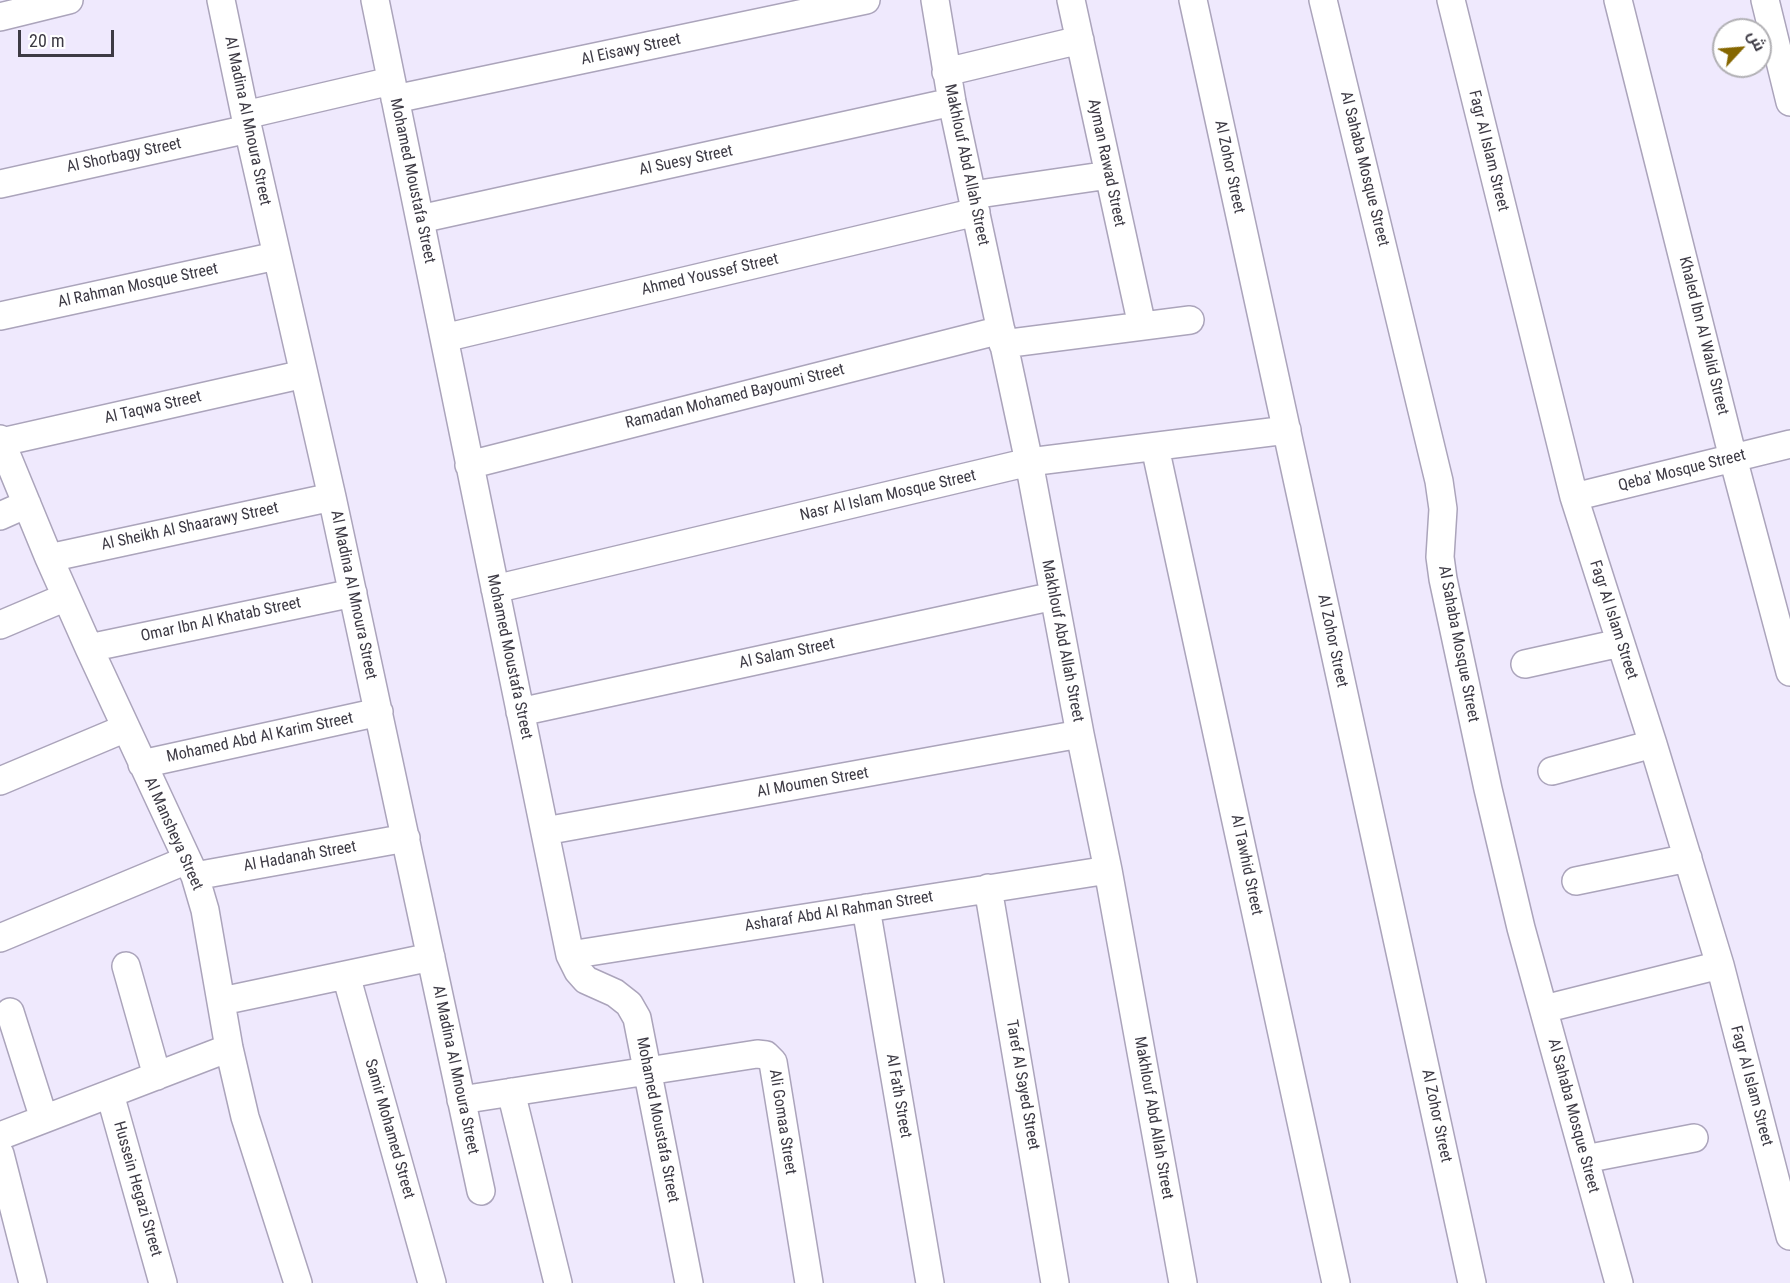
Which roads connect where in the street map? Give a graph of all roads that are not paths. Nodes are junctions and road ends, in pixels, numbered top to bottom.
1 (69, 0) edge
2 (221, 0) edge
3 (375, 0) edge
4 (866, 0) edge
5 (935, 0) edge
6 (1071, 0) edge
7 (1193, 0) edge
8 (1323, 0) edge
9 (1451, 0) edge
10 (1618, 0) edge
11 (1765, 0) edge
12 (0, 17) edge
13 (1080, 40) junction
14 (946, 72) junction
15 (393, 90) junction
16 (952, 102) junction
17 (1790, 102) edge
18 (246, 122) junction
19 (1109, 175) junction
20 (0, 184) edge
21 (974, 203) junction
22 (420, 219) junction
23 (276, 256) junction
24 (0, 316) edge
25 (1190, 320) dead end
26 (1142, 326) junction
27 (1002, 337) junction
28 (444, 338) junction
29 (304, 374) junction
30 (1287, 430) junction
31 (1, 441) edge
32 (1790, 444) edge
33 (1155, 447) junction
34 (1733, 458) junction
35 (1029, 462) junction
36 (469, 465) junction
37 (1574, 496) junction
38 (332, 497) junction
39 (27, 504) junction
40 (0, 516) edge
41 (49, 558) junction
42 (495, 589) junction
43 (353, 593) junction
44 (1054, 596) junction
45 (66, 597) junction
46 (0, 625) edge
47 (1620, 643) junction
48 (89, 648) junction
49 (1525, 664) dead end
50 (1790, 672) edge
51 (379, 712) junction
52 (520, 712) junction
53 (126, 728) junction
54 (1080, 734) junction
55 (1653, 744) junction
56 (142, 764) junction
57 (1552, 771) dead end
58 (0, 781) edge
59 (545, 831) junction
60 (406, 838) junction
61 (1688, 858) junction
62 (191, 868) junction
63 (1108, 870) junction
64 (1576, 881) dead end
65 (988, 888) junction
66 (866, 908) junction
67 (0, 938) edge
68 (570, 955) junction
69 (431, 957) junction
70 (1720, 965) junction
71 (126, 966) dead end
72 (346, 975) junction
73 (222, 1001) junction
74 (1544, 1009) junction
75 (10, 1012) dead end
76 (229, 1048) junction
77 (647, 1071) junction
78 (157, 1076) junction
79 (511, 1092) junction
80 (110, 1094) junction
81 (461, 1100) junction
82 (44, 1119) junction
83 (0, 1136) edge
84 (1694, 1138) dead end
85 (0, 1154) edge
86 (1586, 1160) junction
87 (481, 1191) dead end
88 (1790, 1236) edge
89 (33, 1283) edge
90 (163, 1283) edge
91 (298, 1283) edge
92 (432, 1283) edge
93 (558, 1283) edge
94 (689, 1283) edge
95 (809, 1283) edge
96 (930, 1283) edge
97 (1055, 1283) edge
98 (1183, 1283) edge
99 (1336, 1283) edge
100 (1472, 1283) edge
101 (1619, 1283) edge

1 - 12 street
2 - 18 street, Al Madina Al Mnoura Street
3 - 15 street, Mohamed Moustafa Street
4 - 15 street, Al Eisawy Street
5 - 14 street, Makhlouf Abd Allah Street
6 - 13 street, Ayman Rawad Street
7 - 30 street, Al Zohor Street
8 - 74 street, Al Sahaba Mosque Street
9 - 37 street, Fagr Al Islam Street
10 - 34 street, Khaled Ibn Al Walid Street
11 - 17 street
13 - 14 street
13 - 19 street, Ayman Rawad Street
14 - 16 street, Makhlouf Abd Allah Street
15 - 18 street, Al Shorbagy Street
15 - 22 street, Mohamed Moustafa Street
16 - 21 street, Makhlouf Abd Allah Street
16 - 22 street, Al Suesy Street
18 - 20 street, Al Shorbagy Street
18 - 23 street, Al Madina Al Mnoura Street
19 - 21 street, Ahmed Youssef Street
19 - 26 street, Ayman Rawad Street
21 - 27 street, Makhlouf Abd Allah Street
21 - 28 street, Ahmed Youssef Street
22 - 28 street, Mohamed Moustafa Street
23 - 24 street, Al Rahman Mosque Street
23 - 29 street, Al Madina Al Mnoura Street
25 - 26 street, Ramadan Mohamed Bayoumi Street
26 - 27 street, Ramadan Mohamed Bayoumi Street
27 - 35 street, Makhlouf Abd Allah Street
27 - 36 street, Ramadan Mohamed Bayoumi Street
28 - 36 street, Mohamed Moustafa Street
29 - 31 street, Al Taqwa Street
29 - 38 street, Al Madina Al Mnoura Street
30 - 33 street, Nasr Al Islam Mosque Street
30 - 100 street, Al Zohor Street
31 - 39 street, Al Mansheya Street
32 - 34 street, Qeba' Mosque Street
33 - 35 street, Nasr Al Islam Mosque Street
33 - 99 street, Al Tawhid Street
34 - 37 street, Qeba' Mosque Street
34 - 50 street, Khaled Ibn Al Walid Street
35 - 42 street, Nasr Al Islam Mosque Street
35 - 44 street, Makhlouf Abd Allah Street
36 - 42 street, Mohamed Moustafa Street
37 - 47 street, Fagr Al Islam Street
38 - 41 street, Al Sheikh Al Shaarawy Street
38 - 43 street, Al Madina Al Mnoura Street
39 - 40 street
39 - 41 street, Al Mansheya Street
41 - 45 street, Al Mansheya Street
42 - 52 street, Mohamed Moustafa Street
43 - 48 street, Omar Ibn Al Khatab Street
43 - 51 street, Al Madina Al Mnoura Street
44 - 52 street, Al Salam Street
44 - 54 street, Makhlouf Abd Allah Street
45 - 46 street
45 - 48 street, Al Mansheya Street
47 - 49 street
47 - 55 street, Fagr Al Islam Street
48 - 53 street, Al Mansheya Street
51 - 56 street, Mohamed Abd Al Karim Street
51 - 60 street, Al Madina Al Mnoura Street
52 - 59 street, Mohamed Moustafa Street
53 - 56 street, Al Mansheya Street
53 - 58 street
54 - 59 street, Al Moumen Street
54 - 63 street, Makhlouf Abd Allah Street
55 - 57 street
55 - 61 street, Fagr Al Islam Street
56 - 62 street, Al Mansheya Street
59 - 68 street, Mohamed Moustafa Street
60 - 62 street, Al Hadanah Street
60 - 69 street, Al Madina Al Mnoura Street
61 - 64 street
61 - 70 street, Fagr Al Islam Street
62 - 67 street, Al Hadanah Street
62 - 73 street, Al Mansheya Street
63 - 65 street, Asharaf Abd Al Rahman Street
63 - 98 street, Makhlouf Abd Allah Street
65 - 66 street, Asharaf Abd Al Rahman Street
65 - 97 street, Taref Al Sayed Street
66 - 68 street, Asharaf Abd Al Rahman Street
66 - 96 street, Al Fath Street
68 - 77 street, Mohamed Moustafa Street
69 - 72 street
69 - 81 street, Al Madina Al Mnoura Street
70 - 74 street
70 - 88 street, Fagr Al Islam Street
71 - 78 street
72 - 73 street
72 - 92 street, Samir Mohamed Street
73 - 76 street, Al Mansheya Street
74 - 86 street, Al Sahaba Mosque Street
75 - 82 street
76 - 78 street
76 - 91 street, Al Mansheya Street
77 - 79 street, Ali Gomaa Street
77 - 94 street, Mohamed Moustafa Street
77 - 95 street, Ali Gomaa Street
78 - 80 street
79 - 81 street, Ali Gomaa Street
79 - 93 street
80 - 82 street
80 - 90 street, Hussein Hegazi Street
81 - 87 street, Al Madina Al Mnoura Street
82 - 83 street
84 - 86 street
85 - 89 street
86 - 101 street, Al Sahaba Mosque Street

